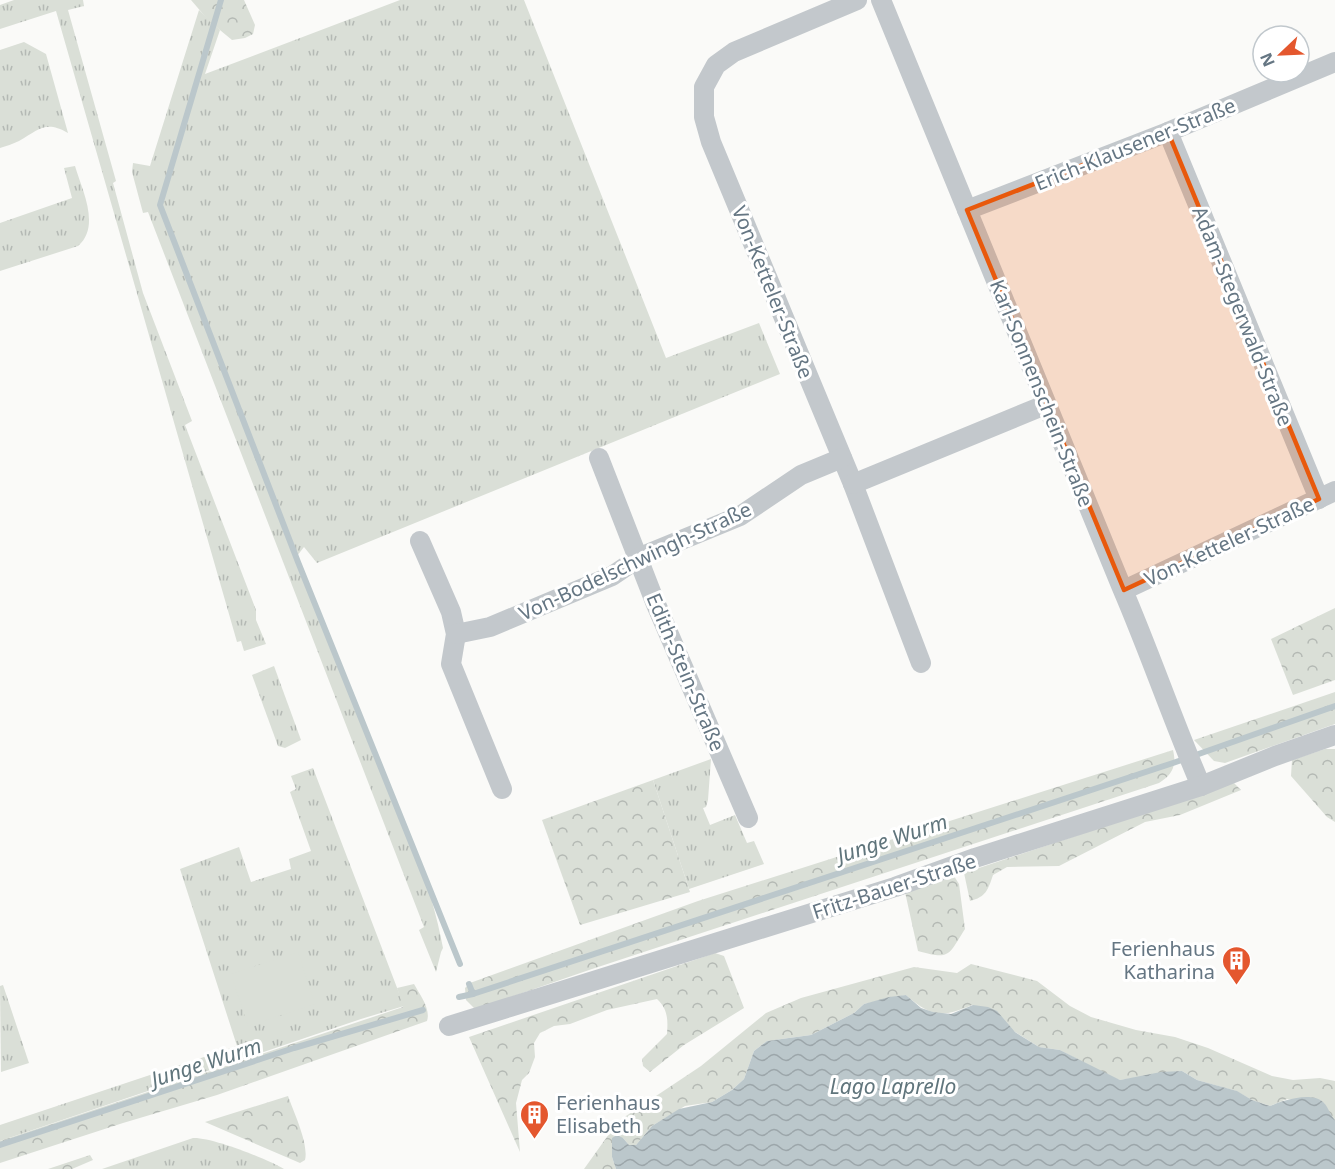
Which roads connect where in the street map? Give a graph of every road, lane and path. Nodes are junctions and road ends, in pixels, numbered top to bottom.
1 (857, 0) edge
2 (881, 0) edge
3 (1335, 62) edge
4 (1168, 132) junction
5 (967, 210) junction
6 (1046, 405) junction
7 (599, 458) dead end
8 (842, 458) junction
9 (853, 484) junction
10 (1327, 495) edge
11 (420, 541) dead end
12 (640, 557) junction
13 (1124, 590) junction
14 (456, 634) junction
15 (921, 663) dead end
16 (1335, 735) edge
17 (1201, 786) junction
18 (502, 789) dead end
19 (748, 818) dead end
20 (449, 1026) dead end

1 - 8 street, Von-Ketteler-Straße
2 - 5 street, Karl-Sonnenschein-Straße
3 - 4 street, Erich-Klausener-Straße
4 - 5 street, Erich-Klausener-Straße
4 - 10 street, Adam-Stegerwald-Straße
5 - 6 street, Karl-Sonnenschein-Straße
6 - 9 street
6 - 13 street, Karl-Sonnenschein-Straße
7 - 12 street, Edith-Stein-Straße
8 - 9 street, Von-Ketteler-Straße
8 - 12 street, Von-Bodelschwingh-Straße
9 - 15 street, Von-Ketteler-Straße
10 - 13 street, Von-Ketteler-Straße
11 - 14 street
12 - 14 street, Von-Bodelschwingh-Straße
12 - 19 street, Edith-Stein-Straße
13 - 17 street, Karl-Sonnenschein-Straße
14 - 18 street
16 - 17 street, Fritz-Bauer-Straße
17 - 20 street, Fritz-Bauer-Straße

